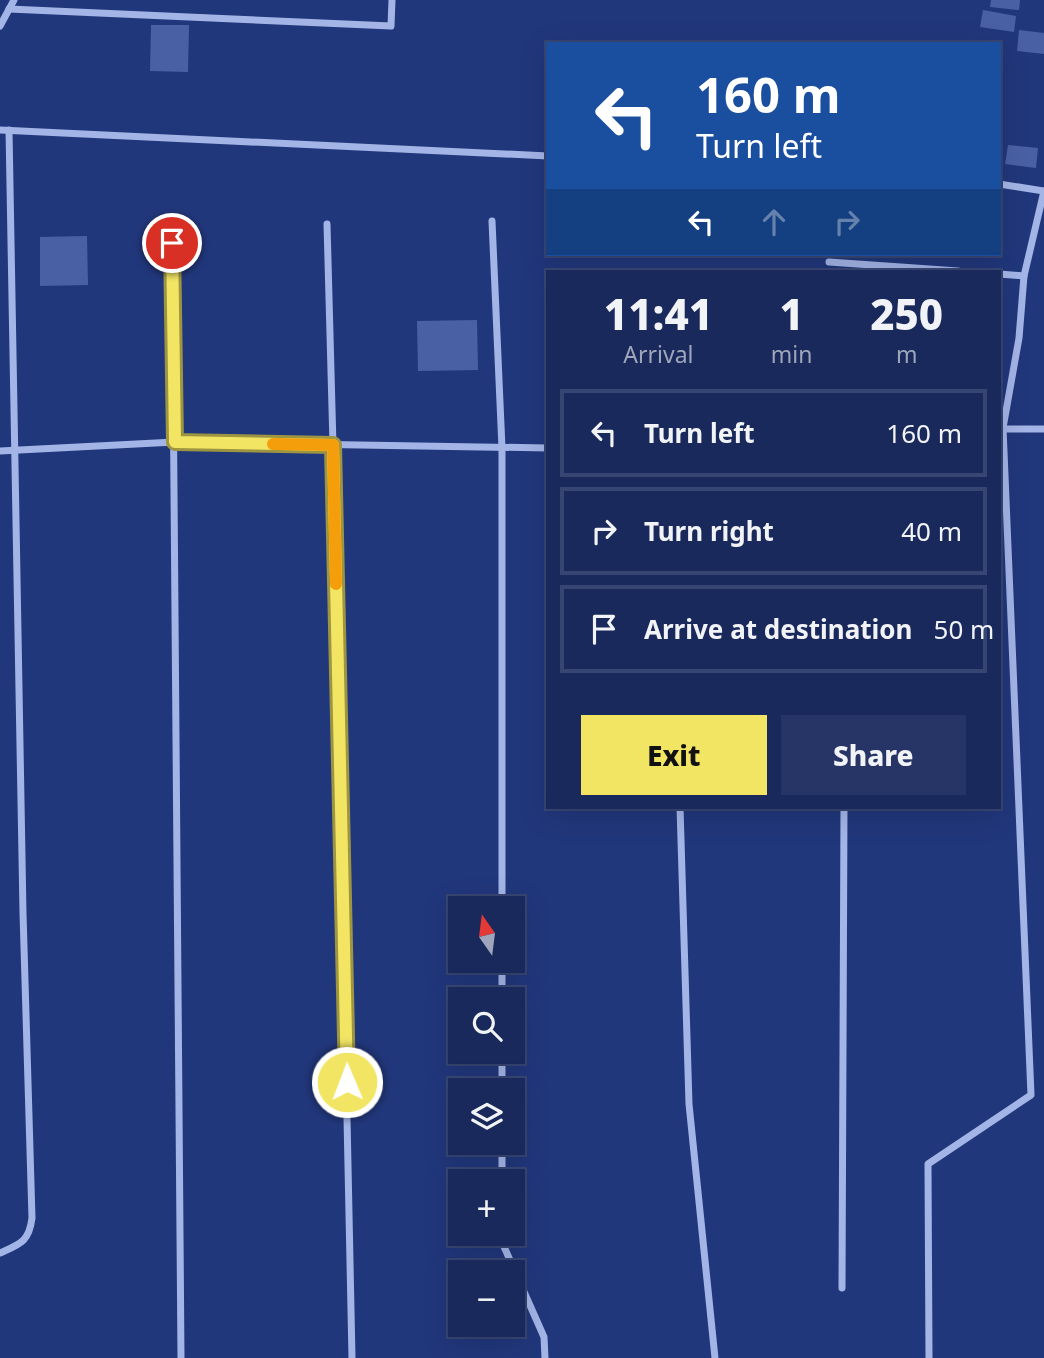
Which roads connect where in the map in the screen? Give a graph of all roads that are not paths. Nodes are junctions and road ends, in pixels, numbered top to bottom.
1 (13, 0) edge
2 (392, 0) edge
3 (9, 9) junction
4 (0, 26) edge
5 (0, 130) edge
6 (9, 130) junction
7 (546, 156) edge
8 (1001, 184) edge
9 (1044, 191) edge
10 (492, 221) dead end
11 (327, 224) dead end
12 (172, 243) dead end
13 (829, 262) dead end
14 (944, 270) edge
15 (1001, 274) edge
16 (1024, 276) junction
17 (1001, 428) edge
18 (1044, 429) edge
19 (175, 442) junction
20 (333, 445) junction
21 (502, 448) junction
22 (546, 448) edge
23 (0, 451) edge
24 (15, 451) junction
25 (680, 809) edge
26 (844, 809) edge
27 (502, 896) edge
28 (504, 1246) edge
29 (0, 1253) edge
30 (842, 1288) dead end
31 (181, 1358) edge
32 (352, 1358) edge
33 (545, 1358) edge
34 (715, 1358) edge
35 (929, 1358) edge

1 - 3 street
2 - 3 street
3 - 4 street
5 - 6 street
6 - 7 street
6 - 24 street
8 - 9 street
9 - 16 street
10 - 21 street
11 - 20 street
12 - 19 street
13 - 14 street
15 - 16 street
16 - 17 street
17 - 18 street
17 - 35 street
19 - 20 street
19 - 24 street
19 - 31 street
20 - 21 street
20 - 32 street
21 - 22 street
21 - 27 street
23 - 24 street
24 - 29 street
25 - 34 street
26 - 30 street
28 - 33 street

